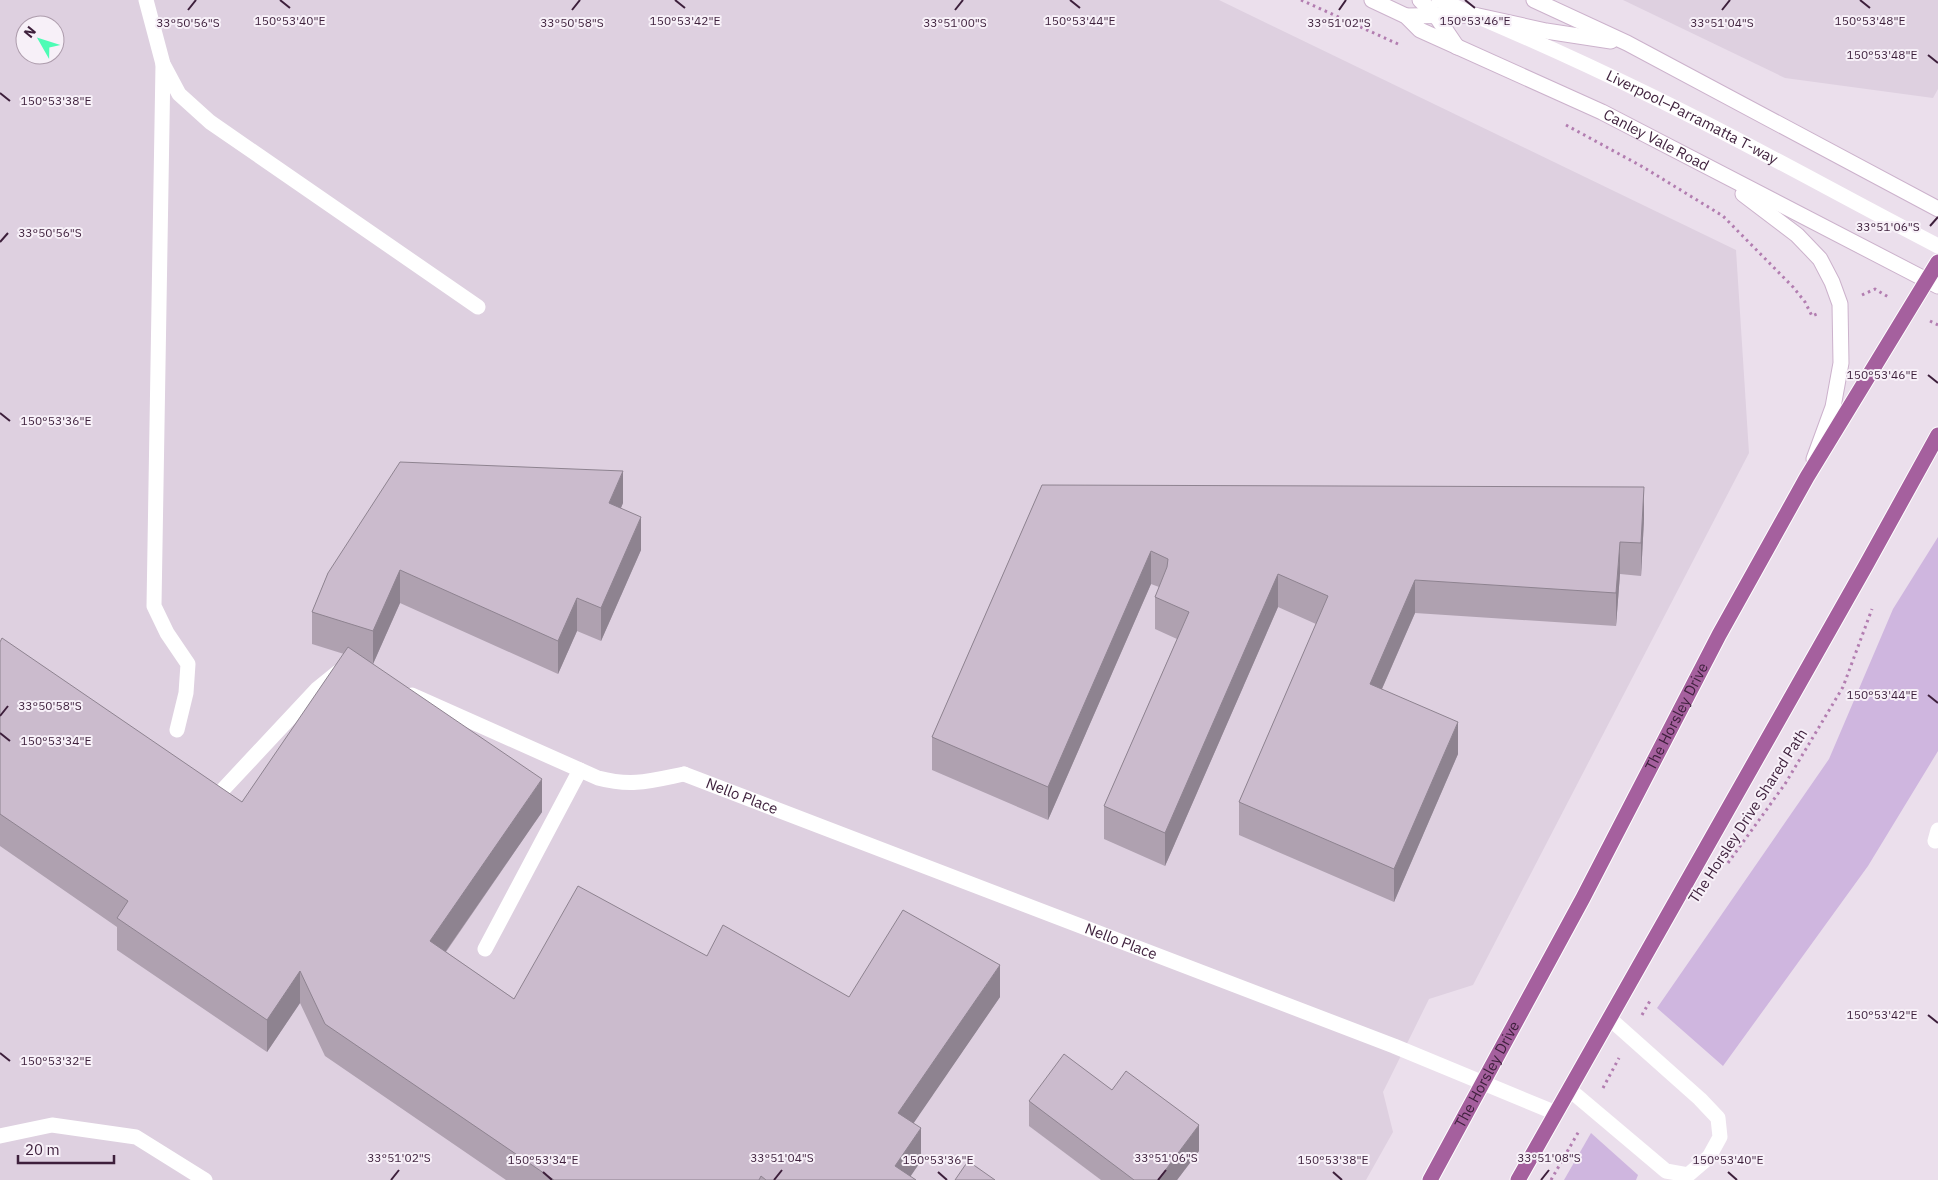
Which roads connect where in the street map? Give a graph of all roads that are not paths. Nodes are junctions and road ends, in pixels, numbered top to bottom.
1 (146, 0) edge
2 (1372, 0) edge
3 (1420, 0) edge
4 (1439, 0) edge
5 (1534, 0) edge
6 (1474, 15) junction
7 (1406, 16) junction
8 (1436, 16) junction
9 (1627, 43) junction
10 (1457, 47) junction
11 (162, 64) junction
12 (1683, 154) junction
13 (1938, 209) edge
14 (1938, 246) edge
15 (1938, 262) edge
16 (1933, 283) edge
17 (478, 307) dead end
18 (1938, 435) edge
19 (1808, 477) junction
20 (351, 667) edge
21 (395, 687) edge
22 (177, 730) dead end
23 (580, 770) junction
24 (217, 796) edge
25 (485, 949) dead end
26 (1608, 1018) junction
27 (1484, 1082) junction
28 (1570, 1090) junction
29 (1556, 1112) junction
30 (0, 1136) edge
31 (205, 1180) edge
32 (1430, 1180) edge
33 (1518, 1180) edge

1 - 11 street
2 - 7 street, Canley Vale Road
3 - 8 street
4 - 6 street, Liverpool–Parramatta T-way
5 - 9 street
6 - 8 street
6 - 9 street
6 - 14 street, Liverpool–Parramatta T-way
7 - 8 street
7 - 10 street, Canley Vale Road
8 - 10 street
9 - 13 street
10 - 12 street, Canley Vale Road
11 - 17 street
11 - 22 street
12 - 16 street, Canley Vale Road
12 - 19 street
15 - 16 main road, The Horsley Drive
16 - 19 main road, The Horsley Drive
18 - 26 main road
19 - 27 main road, The Horsley Drive
20 - 24 street
21 - 23 street
23 - 25 street
23 - 27 street, Nello Place
26 - 28 main road
26 - 28 street
27 - 29 street, Nello Place
27 - 32 main road, The Horsley Drive
28 - 29 main road
29 - 33 main road
30 - 31 street

